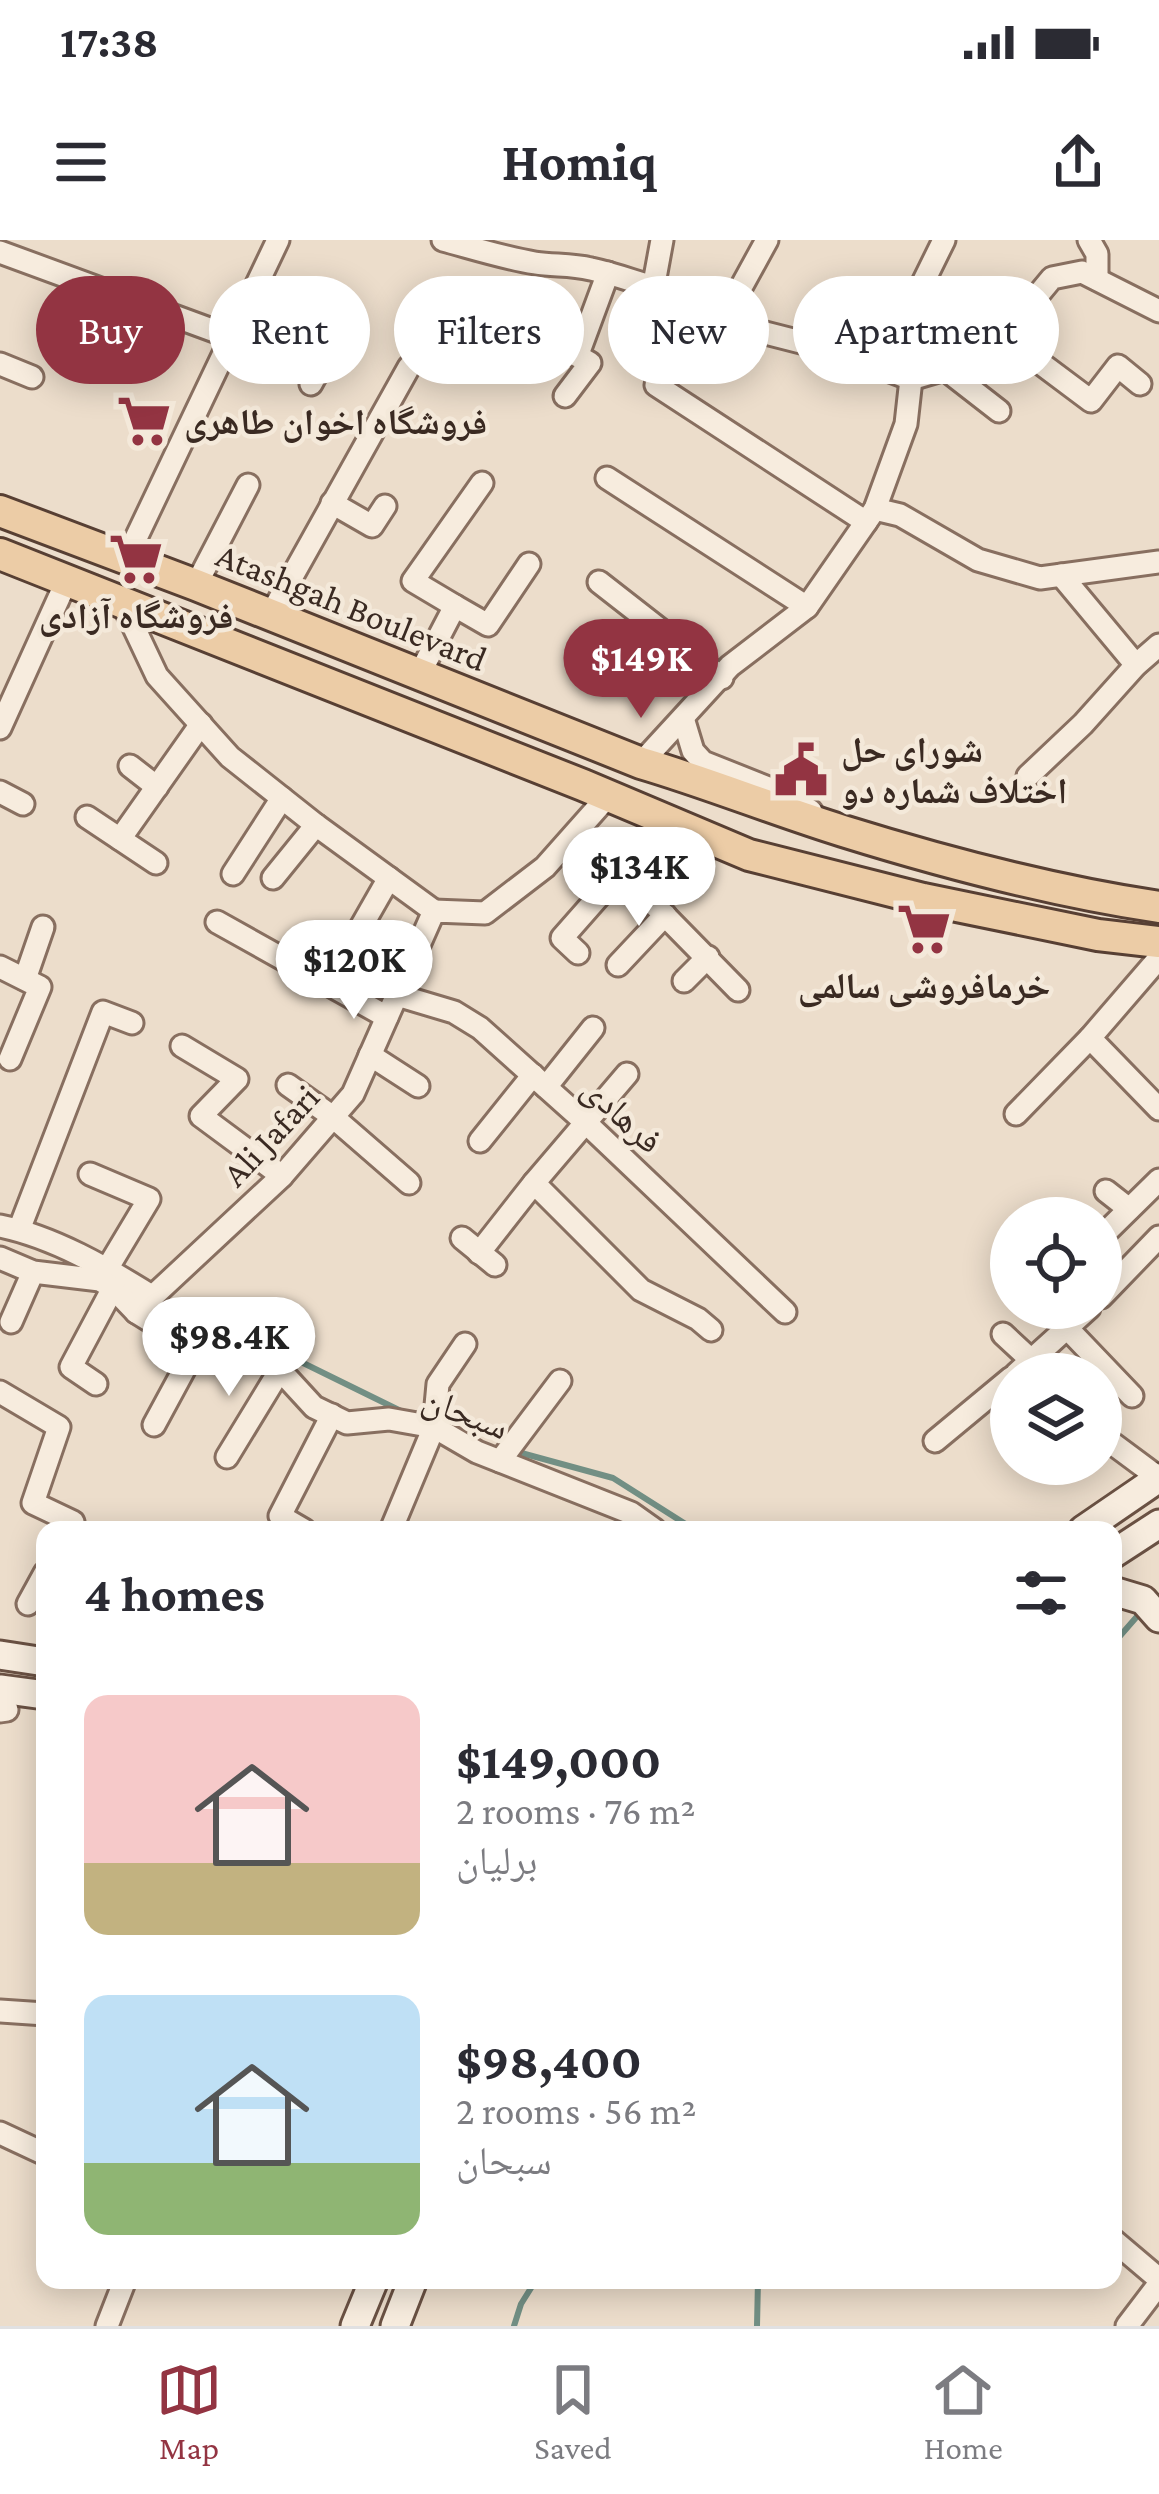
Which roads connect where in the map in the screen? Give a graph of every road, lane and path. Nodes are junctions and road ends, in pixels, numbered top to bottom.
1 (278, 240) edge
2 (443, 240) edge
3 (539, 240) edge
4 (662, 240) edge
5 (767, 240) edge
6 (944, 240) edge
7 (1089, 240) edge
8 (0, 252) edge
9 (538, 264) junction
10 (608, 273) junction
11 (260, 276) edge
12 (616, 276) edge
13 (655, 276) edge
14 (747, 276) edge
15 (926, 276) edge
16 (1059, 277) edge
17 (1097, 279) junction
18 (1159, 311) edge
19 (209, 330) edge
20 (0, 364) edge
21 (32, 376) dead end
22 (1059, 377) edge
23 (209, 384) edge
24 (399, 384) edge
25 (911, 384) edge
26 (964, 384) edge
27 (1140, 384) dead end
28 (656, 386) dead end
29 (565, 396) dead end
30 (998, 411) dead end
31 (607, 478) dead end
32 (482, 483) dead end
33 (248, 485) dead end
34 (332, 502) junction
35 (386, 506) dead end
36 (0, 511) edge
37 (871, 515) junction
38 (0, 554) edge
39 (126, 559) junction
40 (1159, 562) edge
41 (529, 564) dead end
42 (1061, 575) junction
43 (67, 580) junction
44 (599, 583) dead end
45 (196, 585) junction
46 (122, 602) junction
47 (455, 606) junction
48 (807, 607) junction
49 (270, 616) junction
50 (1159, 645) edge
51 (1136, 665) junction
52 (419, 675) junction
53 (722, 678) junction
54 (683, 718) junction
55 (201, 724) junction
56 (0, 726) edge
57 (641, 763) junction
58 (130, 766) dead end
59 (1028, 776) dead end
60 (711, 784) junction
61 (157, 787) junction
62 (0, 792) edge
63 (608, 796) junction
64 (282, 798) junction
65 (22, 804) dead end
66 (87, 817) dead end
67 (316, 825) junction
68 (688, 828) junction
69 (580, 829) junction
70 (840, 830) junction
71 (120, 839) junction
72 (156, 863) dead end
73 (621, 871) junction
74 (233, 874) dead end
75 (273, 878) dead end
76 (389, 878) junction
77 (1159, 907) edge
78 (434, 911) junction
79 (665, 915) junction
80 (217, 922) dead end
81 (43, 927) dead end
82 (353, 941) dead end
83 (1159, 942) edge
84 (578, 953) dead end
85 (708, 958) junction
86 (1159, 958) edge
87 (618, 965) dead end
88 (0, 967) edge
89 (25, 979) junction
90 (684, 981) dead end
91 (738, 990) dead end
92 (392, 1006) junction
93 (132, 1023) dead end
94 (593, 1028) dead end
95 (1090, 1038) junction
96 (182, 1046) dead end
97 (370, 1055) junction
98 (10, 1059) dead end
99 (627, 1074) dead end
100 (540, 1081) junction
101 (288, 1085) dead end
102 (418, 1086) dead end
103 (1159, 1109) edge
104 (1016, 1114) dead end
105 (333, 1117) junction
106 (585, 1122) junction
107 (480, 1141) dead end
108 (90, 1174) dead end
109 (282, 1175) junction
110 (1159, 1180) edge
111 (409, 1183) dead end
112 (534, 1183) junction
113 (1106, 1191) dead end
114 (1129, 1210) junction
115 (1122, 1217) edge
116 (9, 1228) edge
117 (479, 1252) dead end
118 (1154, 1252) edge
119 (0, 1258) edge
120 (33, 1272) junction
121 (110, 1278) junction
122 (1122, 1279) edge
123 (144, 1305) junction
124 (785, 1312) dead end
125 (11, 1322) dead end
126 (1068, 1329) joint
127 (711, 1330) dead end
128 (1003, 1334) dead end
129 (200, 1340) junction
130 (465, 1344) dead end
131 (1011, 1353) edge
132 (1041, 1353) edge
133 (280, 1370) junction
134 (560, 1381) dead end
135 (96, 1384) dead end
136 (0, 1392) edge
137 (990, 1396) edge
138 (1132, 1396) dead end
139 (332, 1415) junction
140 (154, 1424) dead end
141 (434, 1427) junction
142 (935, 1441) dead end
143 (1122, 1451) edge
144 (227, 1457) dead end
145 (500, 1461) junction
146 (1159, 1478) edge
147 (64, 1521) edge
148 (289, 1521) edge
149 (395, 1521) edge
150 (642, 1521) edge
151 (1096, 1521) edge
152 (1159, 1524) edge
153 (1159, 1543) edge
154 (1122, 1547) edge
155 (1159, 1552) edge
156 (36, 1590) edge
157 (1122, 1594) edge
158 (28, 1604) dead end
159 (1159, 1618) edge
160 (0, 1655) edge
161 (36, 1661) edge
162 (36, 1697) edge
163 (2, 1704) edge
164 (0, 2012) edge
165 (36, 2014) edge
166 (0, 2134) edge
167 (36, 2150) edge
168 (1122, 2248) edge
169 (1159, 2281) edge
170 (120, 2289) edge
171 (370, 2289) edge
172 (409, 2289) edge
173 (106, 2326) edge
174 (355, 2326) edge
175 (395, 2326) edge
176 (1127, 2326) edge

1 - 11 street
2 - 9 street
3 - 9 street
4 - 13 street
5 - 14 street
6 - 15 street
7 - 17 street
8 - 19 street
9 - 10 street
10 - 12 street
10 - 29 street
16 - 17 street
17 - 18 street
20 - 21 street
22 - 27 street
23 - 39 street
24 - 34 street
25 - 37 street
26 - 30 street
28 - 37 street
31 - 48 street
32 - 47 street
33 - 45 street
34 - 35 street
34 - 49 street
36 - 39 main road, Atashgah Boulevard
37 - 42 street
37 - 48 street
38 - 43 main road
39 - 45 main road, Atashgah Boulevard
40 - 42 street
41 - 47 street
42 - 51 street
43 - 46 main road
43 - 56 street
44 - 53 street
45 - 49 main road, Atashgah Boulevard
46 - 55 street
46 - 63 main road
47 - 52 street
48 - 53 street
49 - 52 main road, Atashgah Boulevard
50 - 51 street
51 - 59 street
52 - 57 main road, Atashgah Boulevard
53 - 54 street
54 - 57 street
54 - 70 street
55 - 61 street
55 - 64 street
57 - 60 main road, Atashgah Boulevard
58 - 61 street
60 - 68 main road
60 - 70 main road, Atashgah Boulevard
61 - 71 street
62 - 65 street
63 - 68 main road
63 - 69 street
64 - 67 street
64 - 74 street
66 - 71 street
67 - 75 street
67 - 76 street
68 - 83 main road
69 - 73 street
69 - 78 street
70 - 77 main road, Atashgah Boulevard
71 - 72 street
73 - 79 street
73 - 84 street
76 - 78 street
76 - 82 street
78 - 92 street, Ali Jafari
79 - 85 street
79 - 87 street
80 - 92 street, فرهادی
81 - 89 street
85 - 90 street
85 - 91 street
86 - 95 street
88 - 89 street
89 - 98 street
92 - 97 street, Ali Jafari
92 - 100 street, فرهادی
93 - 116 street
94 - 100 street
95 - 103 street
95 - 104 street
96 - 109 street
97 - 102 street
97 - 105 street, Ali Jafari
99 - 106 street
100 - 106 street, فرهادی
100 - 107 street
101 - 105 street
105 - 109 street, Ali Jafari
105 - 111 street
106 - 112 street
106 - 124 street, فرهادی
108 - 121 street
109 - 123 street, Ali Jafari
110 - 114 street
112 - 117 street
112 - 127 street
113 - 114 street
114 - 115 street
116 - 121 street
118 - 122 street
119 - 120 street
120 - 121 street
120 - 125 street
121 - 123 street
121 - 135 street
123 - 129 street
126 - 132 street
126 - 138 street
128 - 131 street
129 - 133 street
129 - 140 street
130 - 141 street
133 - 139 street
133 - 144 street
134 - 145 street
136 - 147 street
137 - 142 street
139 - 141 street, سبحان
139 - 148 street
141 - 145 street, سبحان
141 - 149 street
143 - 146 street
145 - 150 street, سبحان
146 - 151 main road
152 - 154 main road
153 - 155 main road
156 - 158 street
157 - 159 main road
160 - 161 main road
162 - 163 main road
164 - 165 street
166 - 167 street
168 - 169 street
169 - 176 street
170 - 173 street
171 - 174 main road
172 - 175 main road

